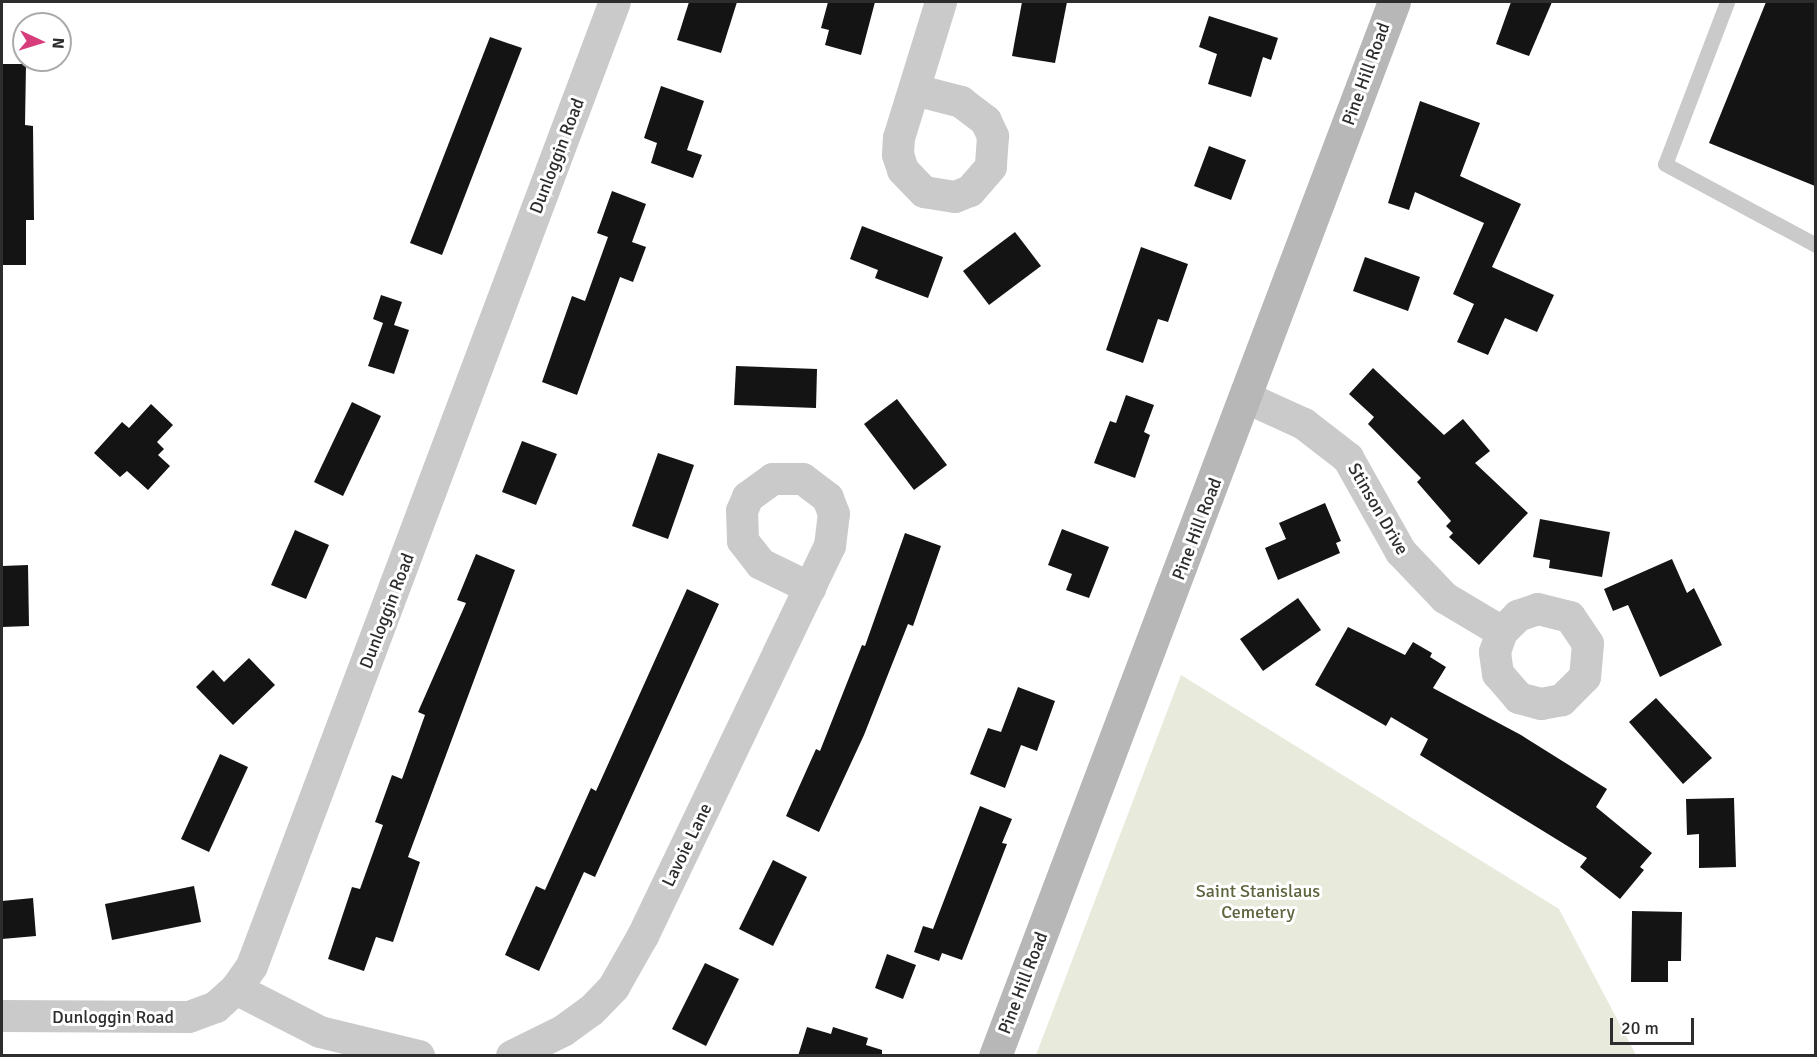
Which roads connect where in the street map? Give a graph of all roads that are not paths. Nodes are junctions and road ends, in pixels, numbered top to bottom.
1 (615, 2) edge
2 (941, 2) edge
3 (1394, 2) edge
4 (1727, 2) edge
5 (915, 90) dead end
6 (1815, 244) edge
7 (1246, 398) junction
8 (810, 588) dead end
9 (1502, 632) dead end
10 (236, 989) junction
11 (2, 1016) edge
12 (419, 1056) edge
13 (512, 1056) edge
14 (995, 1056) edge

1 - 10 street, Dunloggin Road
2 - 5 street
3 - 7 street, Pine Hill Road
4 - 6 lane
7 - 9 street, Stinson Drive
7 - 14 street, Pine Hill Road
8 - 13 street, Lavoie Lane
10 - 11 street, Dunloggin Road
10 - 12 street

